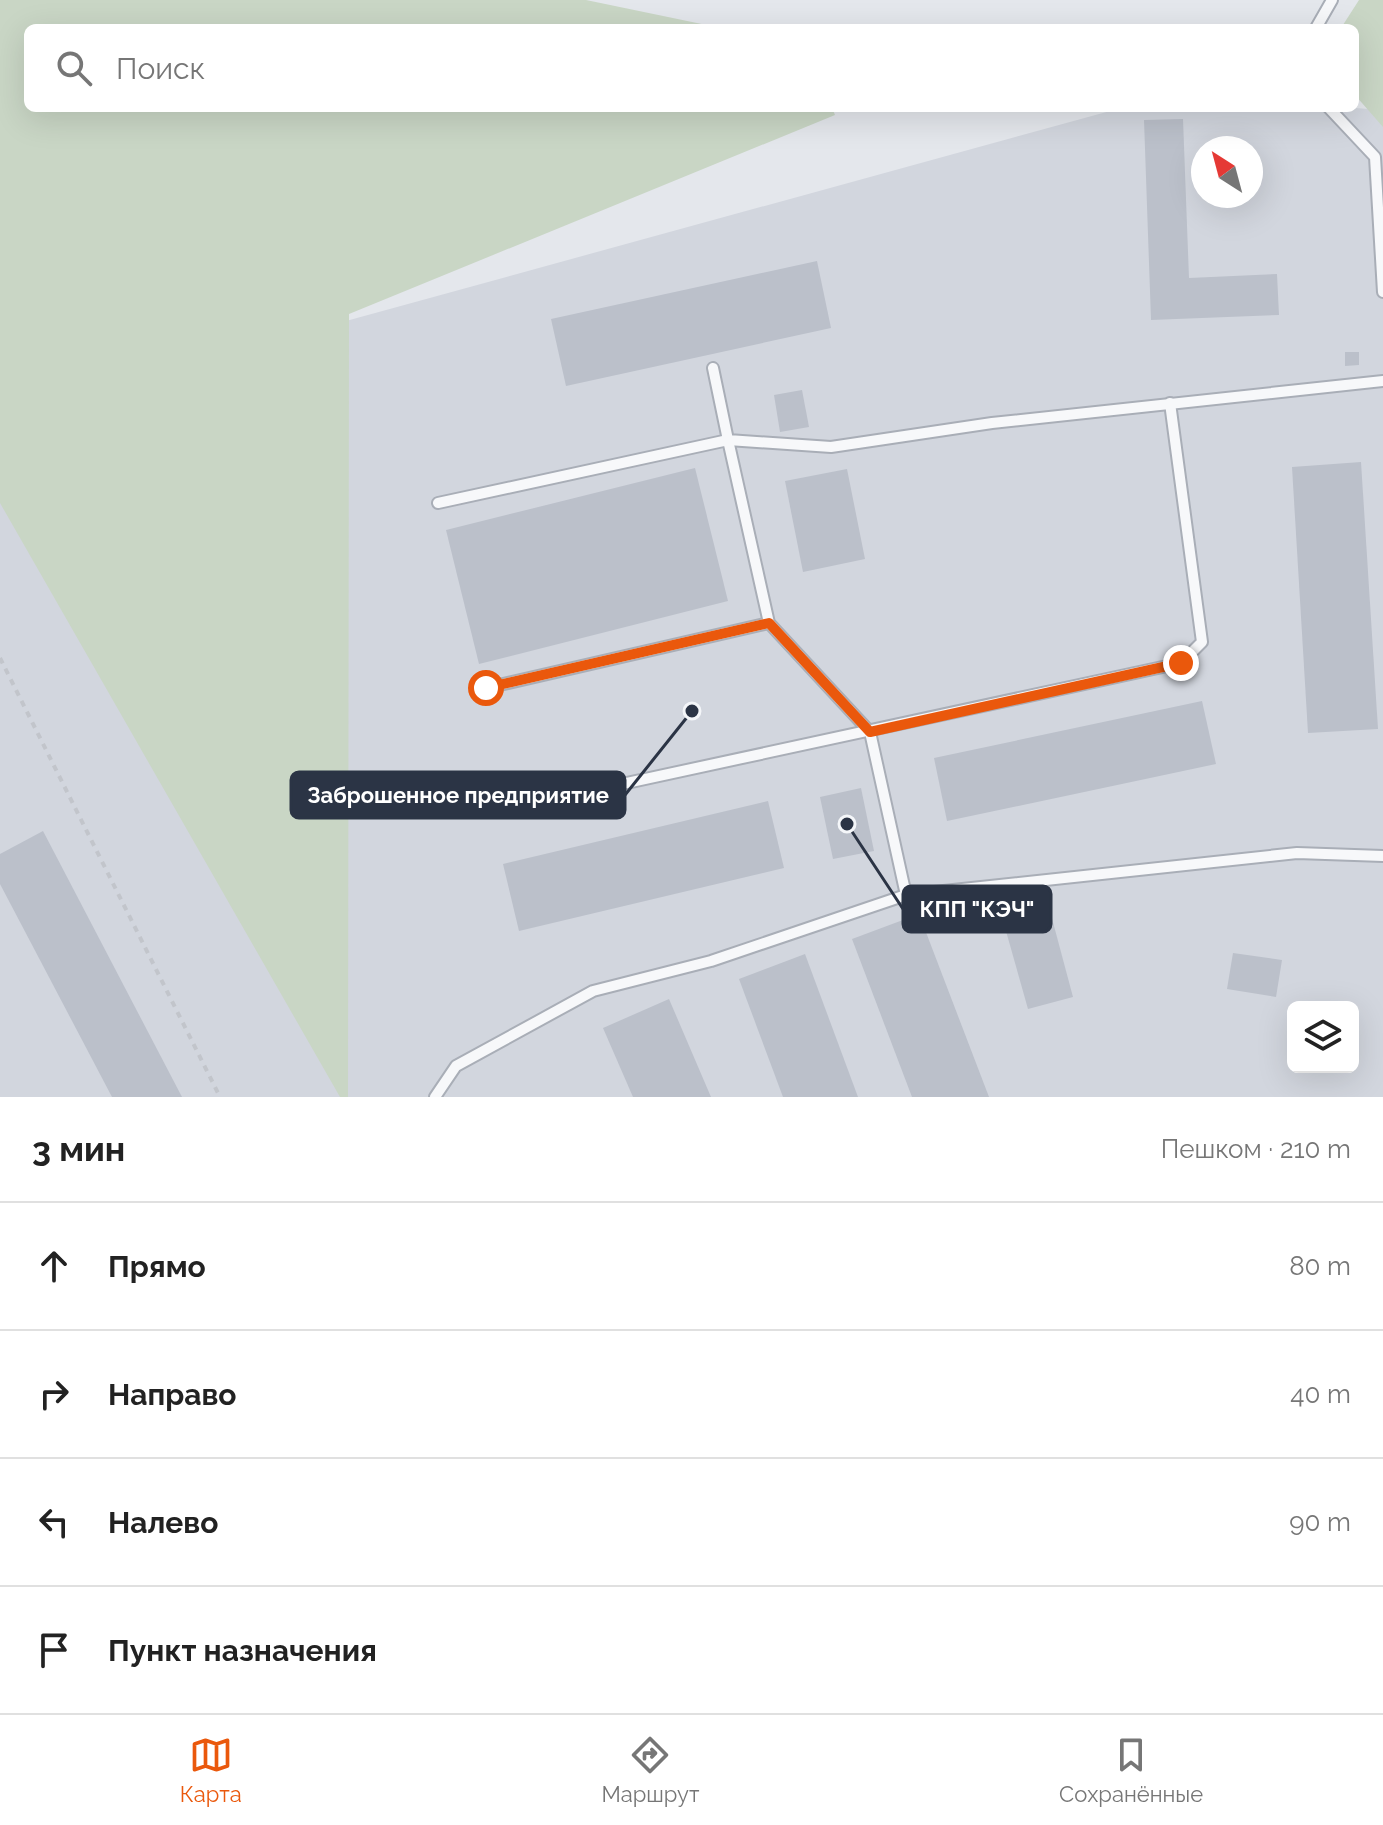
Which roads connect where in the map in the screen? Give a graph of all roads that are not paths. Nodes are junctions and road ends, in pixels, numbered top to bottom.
1 (1332, 0) edge
2 (1318, 24) edge
3 (1333, 112) edge
4 (1383, 292) edge
5 (713, 368) dead end
6 (1383, 381) edge
7 (1170, 403) junction
8 (728, 440) junction
9 (438, 503) dead end
10 (769, 623) junction
11 (486, 688) dead end
12 (870, 732) junction
13 (525, 805) dead end
14 (1383, 856) edge
15 (906, 895) junction
16 (435, 1097) edge

1 - 2 lane
3 - 4 lane
5 - 8 lane
6 - 7 lane
7 - 8 lane
7 - 12 lane
8 - 9 lane
8 - 10 lane
10 - 11 lane
10 - 12 lane
12 - 13 lane
12 - 15 lane
14 - 15 lane
15 - 16 lane

